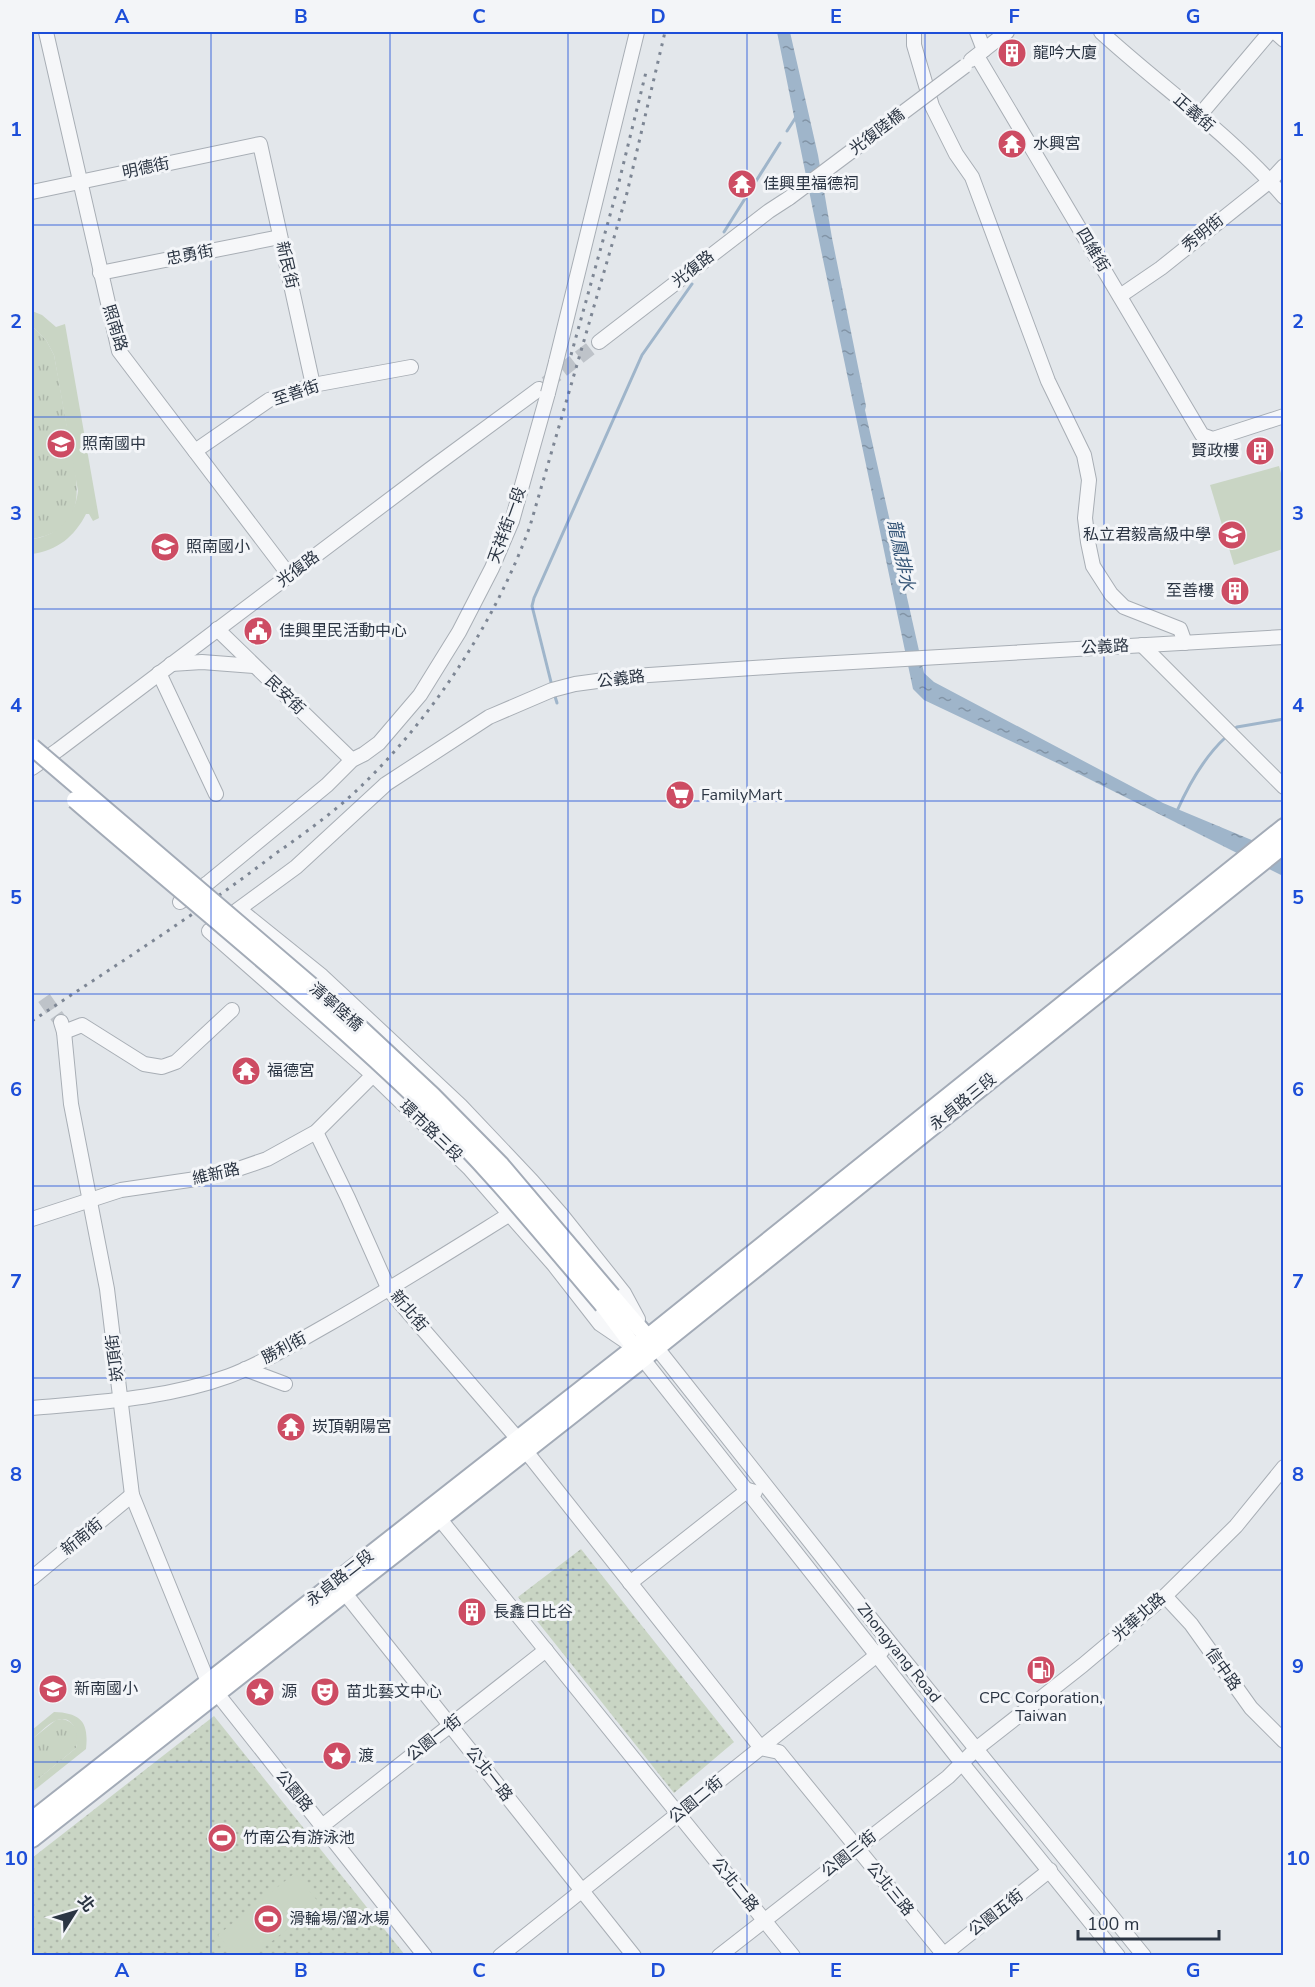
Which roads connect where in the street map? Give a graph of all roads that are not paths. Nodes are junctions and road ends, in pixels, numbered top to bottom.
1 (46, 32) edge
2 (638, 32) edge
3 (914, 32) edge
4 (977, 32) edge
5 (1007, 32) edge
6 (1101, 32) edge
7 (1270, 32) edge
8 (1275, 32) edge
9 (1284, 40) edge
10 (980, 53) junction
11 (1199, 116) junction
12 (260, 144) joint
13 (1284, 166) edge
14 (1270, 181) junction
15 (80, 182) junction
16 (32, 192) edge
17 (1284, 197) edge
18 (789, 198) joint
19 (280, 237) junction
20 (100, 273) junction
21 (1119, 296) junction
22 (599, 342) tunnel mouth
23 (411, 367) dead end
24 (313, 385) junction
25 (543, 391) junction
26 (1284, 416) edge
27 (195, 451) junction
28 (289, 575) junction
29 (217, 629) junction
30 (1284, 637) edge
31 (1185, 643) junction
32 (1142, 645) junction
33 (171, 664) junction
34 (254, 666) junction
35 (159, 673) junction
36 (32, 747) edge
37 (352, 760) junction
38 (32, 762) edge
39 (32, 768) edge
40 (1284, 787) edge
41 (216, 794) dead end
42 (1284, 827) edge
43 (1284, 845) edge
44 (1248, 865) junction
45 (180, 902) dead end
46 (240, 910) junction
47 (232, 1010) dead end
48 (373, 1075) junction
49 (430, 1077) junction
50 (404, 1105) junction
51 (316, 1132) junction
52 (88, 1200) junction
53 (510, 1214) junction
54 (32, 1219) edge
55 (389, 1290) junction
56 (607, 1301) junction
57 (645, 1348) junction
58 (245, 1369) junction
59 (285, 1384) dead end
60 (120, 1400) junction
61 (32, 1408) edge
62 (521, 1444) junction
63 (1284, 1467) edge
64 (748, 1490) junction
65 (132, 1495) junction
66 (777, 1499) junction
67 (439, 1518) junction
68 (389, 1549) junction
69 (32, 1578) edge
70 (630, 1583) junction
71 (344, 1592) junction
72 (1165, 1596) junction
73 (891, 1644) junction
74 (546, 1650) junction
75 (877, 1655) junction
76 (212, 1688) junction
77 (451, 1725) junction
78 (1284, 1742) edge
79 (761, 1748) junction
80 (976, 1749) junction
81 (961, 1762) junction
82 (678, 1815) junction
83 (32, 1820) edge
84 (322, 1826) junction
85 (32, 1839) edge
86 (857, 1848) junction
87 (1050, 1870) junction
88 (583, 1890) junction
89 (763, 1920) junction
90 (944, 1955) edge
91 (425, 1956) edge
92 (500, 1956) edge
93 (634, 1956) edge
94 (719, 1956) edge
95 (793, 1956) edge
96 (1118, 1956) edge
97 (1144, 1956) edge

1 - 15 street, 照南路
2 - 25 street, 天祥街一段, bridge
3 - 31 street
4 - 10 street, 四維街
5 - 10 street
6 - 11 street, 正義街
7 - 11 street
8 - 9 street
10 - 18 street, 光復陸橋, bridge
10 - 21 street, 四維街
11 - 14 street, 正義街
12 - 15 street, 明德街
12 - 19 street, 新民街
13 - 14 street, 秀明街
14 - 17 street, 正義街
14 - 21 street, 秀明街
15 - 16 street, 明德街
15 - 20 street, 照南路
18 - 22 street, 光復路
19 - 20 street, 忠勇街
19 - 24 street, 新民街
20 - 27 street, 照南路
21 - 26 street, 四維街
23 - 24 street, 至善街
24 - 27 street, 至善街
25 - 28 street, 光復路
25 - 37 street, 天祥街一段
27 - 28 street, 照南路
28 - 29 street, 光復路
29 - 33 street, 光復路
29 - 34 street, 民安街
30 - 31 street, 公義路
31 - 32 street, 公義路
32 - 40 street
32 - 46 street, 公義路
33 - 34 street
33 - 35 street, 光復路
34 - 37 street, 民安街
35 - 39 street, 光復路
35 - 41 street
36 - 56 main road, 清寧陸橋, bridge
37 - 45 street, 天祥街一段
38 - 56 main road, 清寧陸橋, bridge
42 - 44 main road, 永貞路三段
43 - 44 main road, 永貞路三段
44 - 57 main road, 永貞路三段
46 - 48 street, 環市路三段
46 - 49 street
47 - 52 street, 崁頂街
48 - 50 street, 環市路三段
48 - 51 street, 維新路
49 - 50 street
49 - 57 street
50 - 53 street, 環市路三段
51 - 52 street, 維新路
51 - 55 street, 新北街
52 - 54 street, 維新路
52 - 60 street, 崁頂街
53 - 55 street, 勝利街
53 - 57 street, 環市路三段
55 - 58 street, 勝利街
55 - 62 street, 新北街
56 - 57 main road
57 - 62 main road, 永貞路二段
57 - 64 street, Zhongyang Road
57 - 66 street, Zhongyang Road
58 - 59 street
58 - 60 street, 勝利街
60 - 61 street, 勝利街
60 - 65 street, 崁頂街
62 - 67 main road, 永貞路二段
62 - 68 main road, 永貞路二段
62 - 70 street, 新北街
63 - 72 street, 光華北路
64 - 66 street
64 - 70 street
64 - 75 street, Zhongyang Road
65 - 69 street, 新南街
65 - 76 street, 崁頂街
66 - 73 street, Zhongyang Road
67 - 68 main road, 永貞路二段
67 - 74 street, 公北二路
68 - 71 main road, 永貞路二段
68 - 76 main road, 永貞路二段
70 - 79 street, 新北街
71 - 76 main road, 永貞路二段
71 - 77 street, 公北一路
72 - 78 street, 信中路
72 - 80 street, 光華北路
73 - 75 street, 公園二街
73 - 80 street, Zhongyang Road
74 - 77 street, 公園一街
74 - 82 street, 公北二路
75 - 79 street, 公園二街
75 - 81 street, Zhongyang Road
76 - 83 main road, 永貞路二段
76 - 84 street, 公園路
76 - 85 main road, 永貞路二段
77 - 84 street, 公園一街
77 - 88 street, 公北一路
79 - 82 street, 公園二街
79 - 86 street, 公北三路
80 - 81 street, 公園三街
80 - 97 street, Zhongyang Road
81 - 86 street, 公園三街
81 - 87 street, Zhongyang Road
82 - 88 street, 公園二街
82 - 89 street, 公北二路
84 - 91 street, 公園路
86 - 89 street, 公園三街
86 - 90 street, 公北三路
87 - 90 street, 公園五街
87 - 96 street, Zhongyang Road
88 - 92 street, 公園二街
88 - 93 street, 公北一路
89 - 94 street, 公園三街
89 - 95 street, 公北二路

